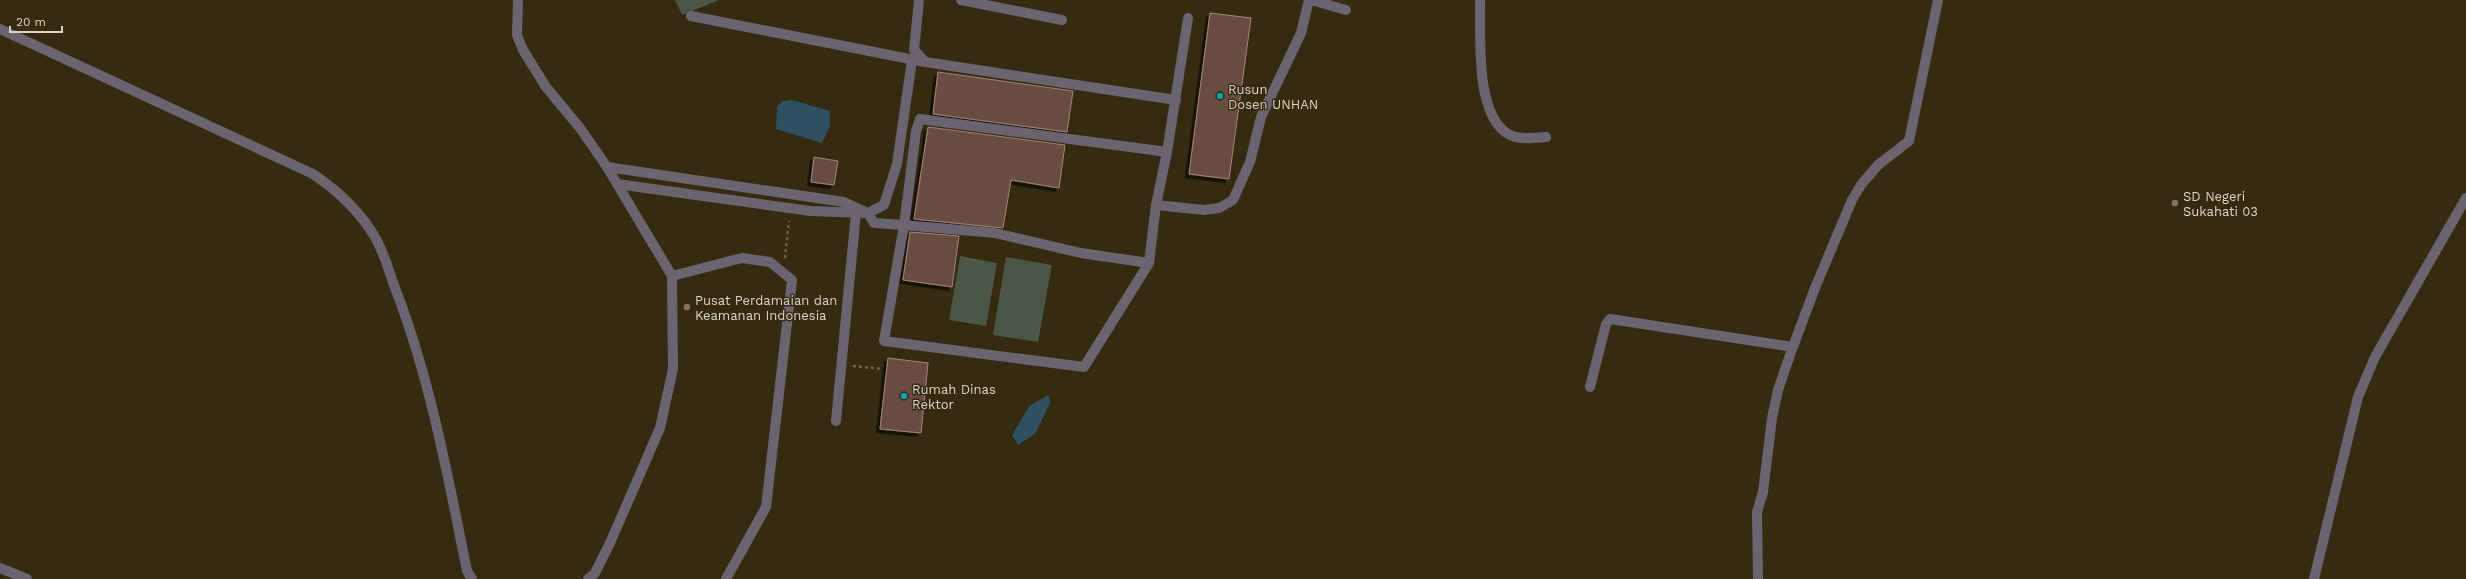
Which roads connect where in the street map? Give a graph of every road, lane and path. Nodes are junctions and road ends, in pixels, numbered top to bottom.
1 (518, 0) edge
2 (919, 0) edge
3 (961, 0) edge
4 (1310, 0) edge
5 (1480, 0) edge
6 (1938, 0) edge
7 (1346, 10) dead end
8 (691, 16) dead end
9 (1188, 18) dead end
10 (1062, 20) dead end
11 (0, 29) edge
12 (912, 60) junction
13 (925, 62) junction
14 (1176, 100) junction
15 (1546, 137) dead end
16 (1167, 152) junction
17 (606, 167) junction
18 (617, 184) junction
19 (2466, 198) edge
20 (1156, 205) junction
21 (790, 208) junction
22 (856, 213) junction
23 (868, 213) junction
24 (904, 225) junction
25 (1149, 263) junction
26 (783, 273) junction
27 (672, 276) junction
28 (1793, 347) junction
29 (841, 364) junction
30 (882, 369) dead end
31 (1590, 386) dead end
32 (836, 421) dead end
33 (0, 568) edge
34 (27, 579) edge
35 (472, 579) edge
36 (588, 579) edge
37 (726, 579) edge
38 (1758, 579) edge
39 (2314, 579) edge

1 - 17 street
2 - 13 street
3 - 10 street
4 - 7 street
4 - 20 street
5 - 15 street
6 - 28 street
8 - 12 street
9 - 14 street
11 - 35 street
12 - 13 street
12 - 23 street
13 - 14 street
14 - 16 street
16 - 20 street
16 - 24 street
17 - 18 street
17 - 23 street
18 - 21 street
18 - 27 street
19 - 39 street
20 - 25 street
21 - 22 street
21 - 26 path
22 - 23 street
22 - 29 street
23 - 24 street
24 - 25 street
24 - 25 street
26 - 27 street
26 - 37 street
27 - 36 street
28 - 31 street
28 - 38 street
29 - 30 path
29 - 32 street
33 - 34 street

